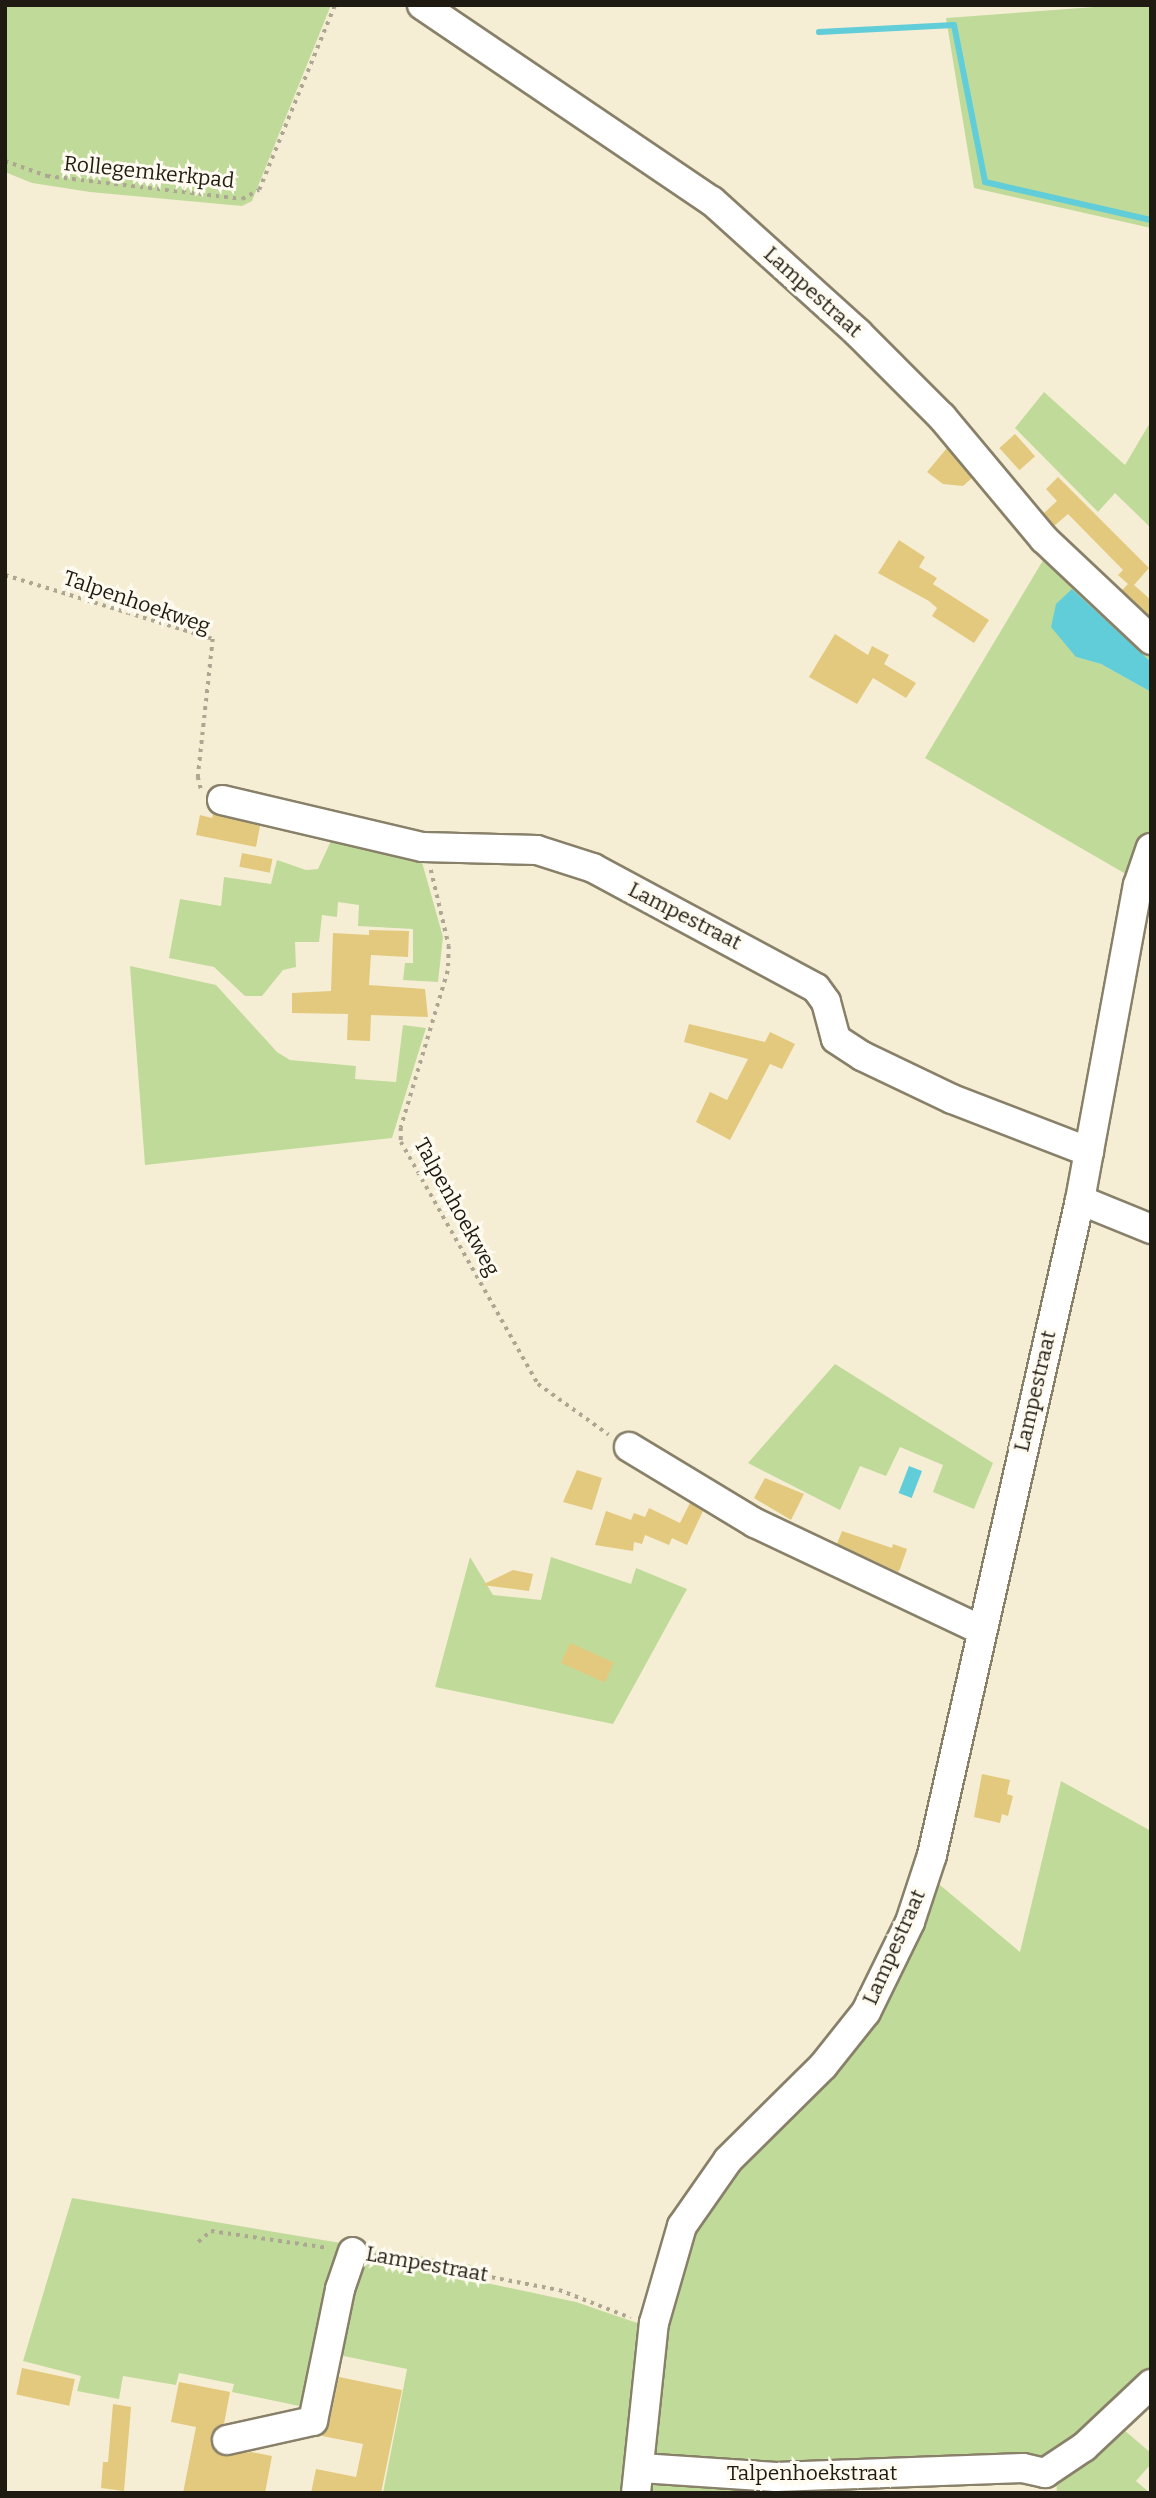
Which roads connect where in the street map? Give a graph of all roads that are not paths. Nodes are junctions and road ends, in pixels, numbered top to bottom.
1 (422, 5) edge
2 (1151, 640) edge
3 (222, 800) road end
4 (1151, 848) edge
5 (1089, 1152) junction
6 (1080, 1200) junction
7 (1151, 1229) edge
8 (629, 1447) road end
9 (981, 1630) junction
10 (353, 2252) road end
11 (1151, 2384) edge
12 (227, 2440) dead end
13 (638, 2481) edge
14 (1048, 2483) edge

1 - 2 street, Lampestraat
3 - 5 street, Lampestraat
4 - 5 street, Lampestraat
5 - 6 street, Lampestraat
6 - 7 street
6 - 9 street, Lampestraat
8 - 9 street
9 - 13 street, Lampestraat
10 - 12 street
11 - 14 street
13 - 14 street, Talpenhoekstraat

